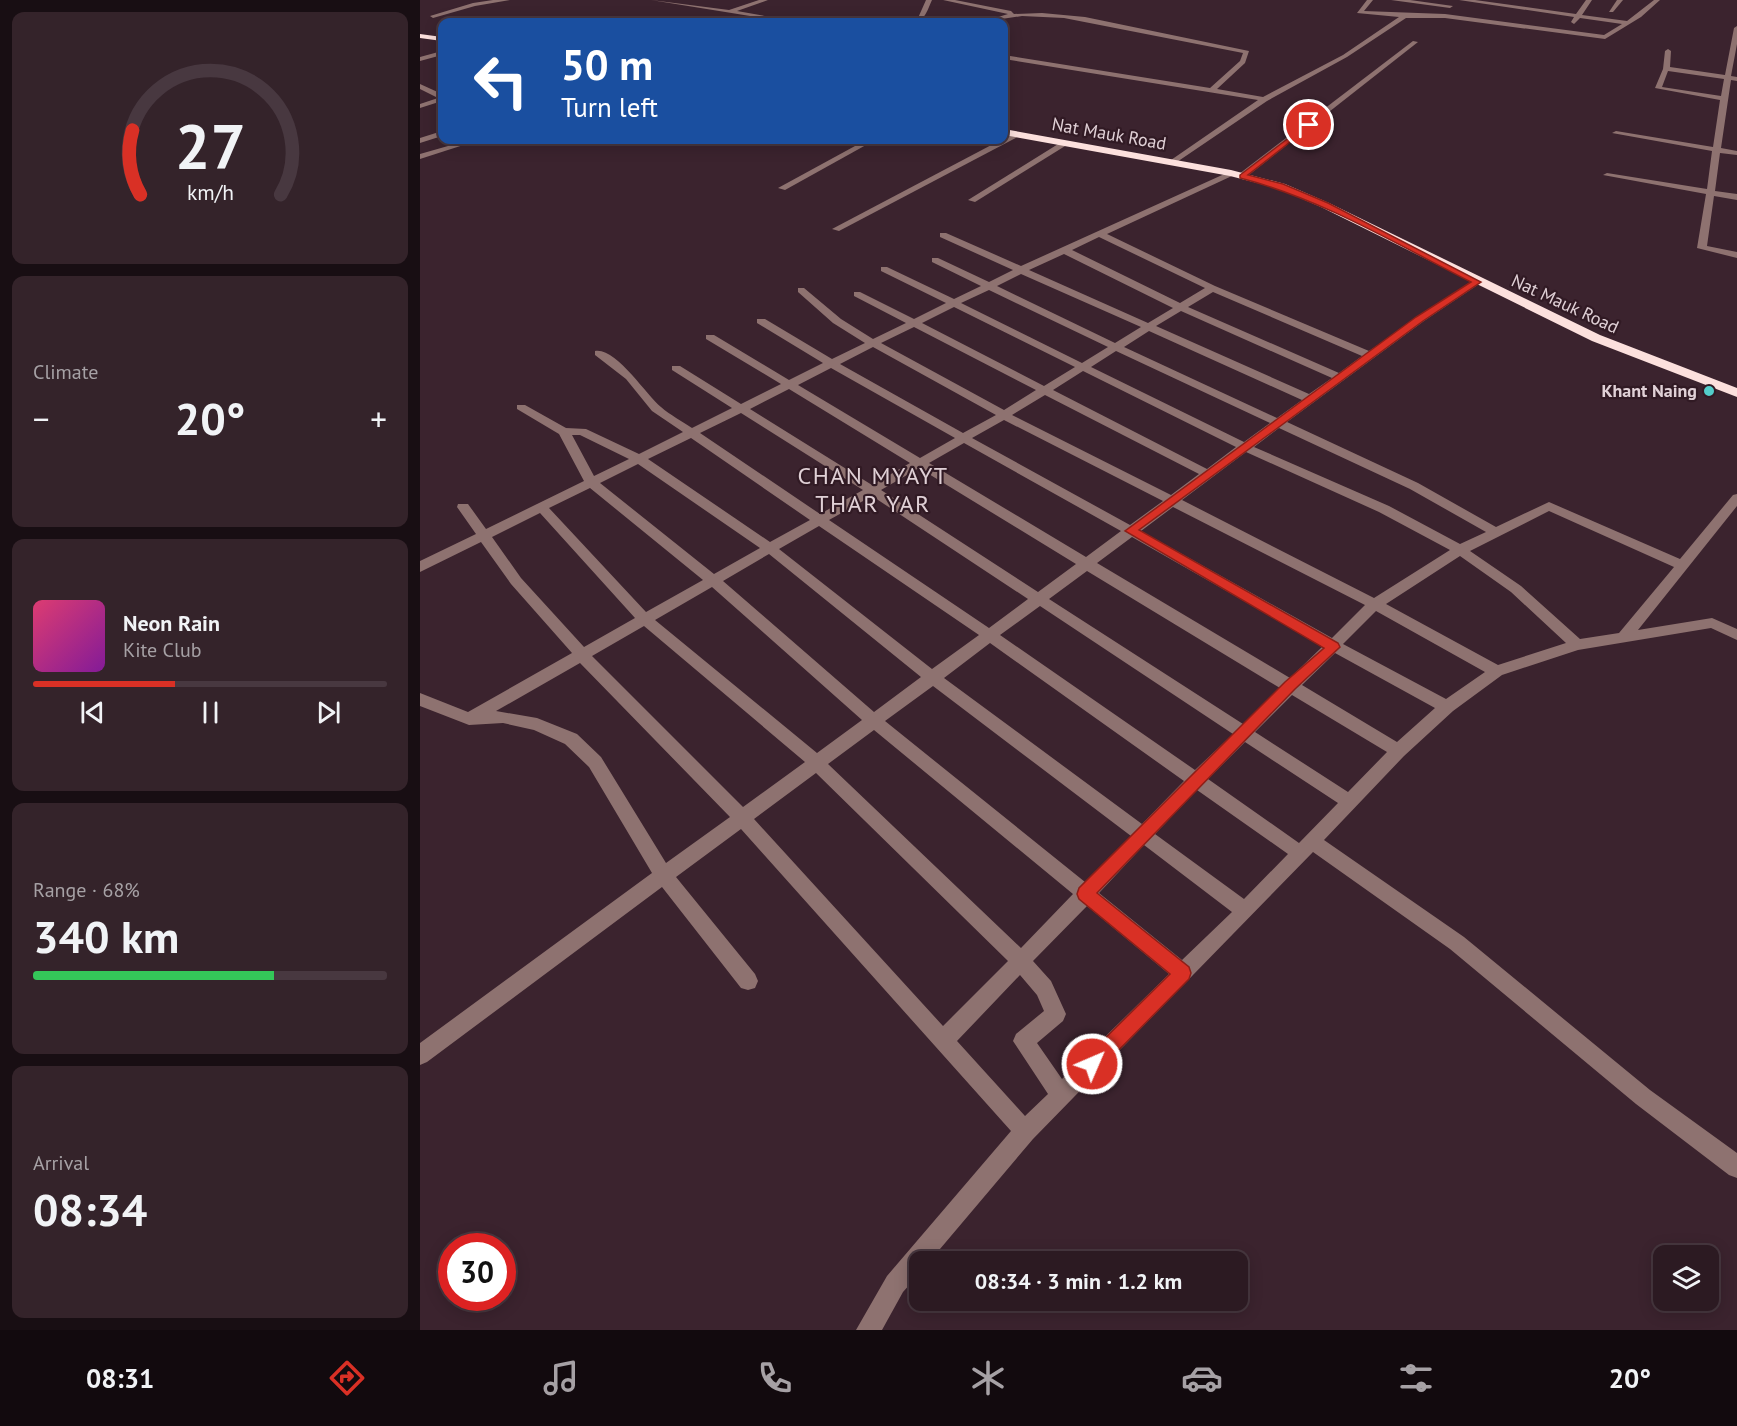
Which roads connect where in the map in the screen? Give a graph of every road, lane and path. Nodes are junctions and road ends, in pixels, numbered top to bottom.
1 (507, 0) edge
2 (654, 0) edge
3 (765, 0) edge
4 (929, 0) edge
5 (946, 0) edge
6 (1370, 0) edge
7 (1394, 0) edge
8 (1462, 0) edge
9 (1589, 0) edge
10 (1620, 0) edge
11 (1652, 1) edge
12 (1451, 3) edge
13 (1487, 3) junction
14 (1555, 3) dead end
15 (1518, 4) edge
16 (1574, 6) dead end
17 (1584, 7) junction
18 (1593, 8) dead end
19 (1602, 10) dead end
20 (1549, 11) junction
21 (1611, 11) junction
22 (728, 12) junction
23 (1620, 13) dead end
24 (1630, 14) dead end
25 (1579, 15) junction
26 (433, 16) dead end
27 (1022, 16) junction
28 (1405, 16) junction
29 (1445, 16) junction
30 (1639, 16) junction
31 (768, 18) edge
32 (921, 18) edge
33 (1000, 18) edge
34 (1478, 21) junction
35 (1628, 23) junction
36 (1505, 25) junction
37 (1737, 28) edge
38 (1537, 29) junction
39 (1568, 32) junction
40 (420, 36) edge
41 (438, 38) edge
42 (1415, 42) dead end
43 (1668, 51) dead end
44 (438, 55) edge
45 (1008, 58) edge
46 (420, 59) edge
47 (1666, 69) junction
48 (1733, 78) edge
49 (420, 86) edge
50 (1211, 91) junction
51 (438, 96) edge
52 (438, 99) edge
53 (1264, 99) junction
54 (1726, 99) junction
55 (420, 106) edge
56 (1008, 133) edge
57 (1616, 133) dead end
58 (1019, 134) junction
59 (438, 135) edge
60 (1008, 140) edge
61 (420, 141) edge
62 (1066, 143) junction
63 (462, 144) edge
64 (864, 144) edge
65 (1000, 144) edge
66 (1719, 150) junction
67 (1737, 153) edge
68 (420, 157) edge
69 (1174, 162) junction
70 (1237, 175) junction
71 (1607, 175) dead end
72 (782, 188) dead end
73 (1711, 193) junction
74 (1737, 197) edge
75 (972, 200) dead end
76 (836, 229) dead end
77 (1100, 234) junction
78 (943, 235) dead end
79 (1064, 250) junction
80 (1737, 255) edge
81 (935, 260) dead end
82 (884, 269) dead end
83 (1021, 270) junction
84 (1477, 282) junction
85 (989, 286) junction
86 (1212, 288) junction
87 (801, 290) dead end
88 (856, 294) dead end
89 (953, 304) junction
90 (1181, 308) junction
91 (761, 321) dead end
92 (913, 323) junction
93 (1150, 327) junction
94 (710, 337) dead end
95 (873, 343) junction
96 (1116, 347) junction
97 (599, 353) dead end
98 (1370, 355) junction
99 (830, 364) junction
100 (676, 368) dead end
101 (1081, 368) junction
102 (1340, 377) junction
103 (788, 385) junction
104 (1044, 390) junction
105 (1737, 393) edge
106 (1310, 399) junction
107 (521, 407) dead end
108 (739, 409) junction
109 (1004, 415) junction
110 (1279, 422) junction
111 (564, 432) junction
112 (690, 433) junction
113 (963, 438) junction
114 (1245, 447) junction
115 (639, 459) junction
116 (921, 462) junction
117 (1208, 474) junction
118 (591, 482) junction
119 (872, 490) junction
120 (1737, 498) edge
121 (1172, 501) junction
122 (463, 507) dead end
123 (541, 507) junction
124 (820, 519) junction
125 (1131, 531) junction
126 (1496, 532) junction
127 (483, 535) junction
128 (770, 548) junction
129 (1460, 550) junction
130 (1086, 564) junction
131 (1682, 565) junction
132 (420, 567) edge
133 (714, 580) junction
134 (1039, 598) junction
135 (1375, 604) junction
136 (645, 619) junction
137 (989, 635) junction
138 (1737, 635) edge
139 (1623, 638) junction
140 (1577, 645) junction
141 (1333, 647) junction
142 (582, 655) junction
143 (1497, 671) junction
144 (932, 677) junction
145 (1290, 686) junction
146 (420, 699) edge
147 (1447, 707) junction
148 (469, 719) junction
149 (873, 720) junction
150 (1244, 732) junction
151 (1398, 751) junction
152 (816, 762) junction
153 (1196, 780) junction
154 (1350, 802) junction
155 (741, 817) junction
156 (1143, 834) junction
157 (1306, 847) junction
158 (663, 874) junction
159 (1085, 894) junction
160 (1245, 911) junction
161 (1020, 960) junction
162 (1183, 973) junction
163 (748, 981) dead end
164 (944, 1040) junction
165 (420, 1056) edge
166 (1061, 1095) junction
167 (1025, 1131) junction
168 (1737, 1167) edge
169 (868, 1330) edge

1 - 26 street
2 - 22 street
3 - 22 street
4 - 32 street
5 - 27 street
6 - 28 street
7 - 12 street
8 - 13 street
9 - 17 street
10 - 21 street
11 - 30 street
12 - 29 street
13 - 15 street
13 - 34 street
14 - 20 street
15 - 20 street
15 - 36 street
16 - 17 street
17 - 18 street
17 - 25 street
19 - 21 street
20 - 25 street
20 - 38 street
21 - 23 street
22 - 31 street
24 - 30 street
25 - 35 street
25 - 39 street
27 - 33 street
27 - 50 street
28 - 29 street
28 - 53 street
29 - 34 street
30 - 35 street
34 - 36 street
35 - 39 street
36 - 38 street
37 - 48 street
38 - 39 street
40 - 41 highway
42 - 70 street
43 - 47 street
44 - 46 street
45 - 50 street
47 - 48 street
47 - 54 street
48 - 54 street
49 - 51 street
50 - 53 street
52 - 55 street
53 - 69 street
54 - 66 street
56 - 58 highway, Nat Mauk Road
57 - 66 street
58 - 60 street
58 - 62 highway, Nat Mauk Road
59 - 61 street
62 - 69 highway, Nat Mauk Road
62 - 75 street
63 - 68 street
64 - 72 street
65 - 76 street
66 - 67 street
66 - 73 street
69 - 70 highway, Nat Mauk Road
70 - 77 street
70 - 84 highway, Nat Mauk Road
71 - 73 street
73 - 74 street
73 - 80 street
77 - 79 street
77 - 86 street
78 - 83 street
79 - 83 street
79 - 90 street
81 - 85 street
82 - 89 street
83 - 85 street
83 - 93 street
84 - 98 street
84 - 105 highway, Nat Mauk Road
85 - 89 street
85 - 96 street
86 - 90 street
86 - 98 street
87 - 95 street
88 - 92 street
89 - 92 street
89 - 101 street
90 - 93 street
90 - 102 street
91 - 99 street
92 - 95 street
92 - 104 street
93 - 96 street
93 - 106 street
94 - 103 street
95 - 99 street
95 - 109 street
96 - 101 street
96 - 110 street
97 - 112 street
98 - 102 street
99 - 103 street
99 - 113 street
100 - 108 street
101 - 104 street
101 - 114 street
102 - 106 street
103 - 108 street
103 - 116 street
104 - 109 street
104 - 117 street
106 - 110 street
107 - 111 street
108 - 112 street
108 - 119 street
109 - 113 street
109 - 121 street
110 - 114 street
110 - 126 street
111 - 115 street
111 - 118 street
112 - 115 street
112 - 124 street
113 - 116 street
113 - 125 street
114 - 117 street
114 - 129 street
115 - 118 street
115 - 128 street
116 - 119 street
116 - 130 street
117 - 121 street
118 - 123 street
118 - 133 street
119 - 124 street
119 - 134 street
120 - 131 street
121 - 125 street
121 - 135 street
122 - 127 street
123 - 127 street
123 - 136 street
124 - 128 street
124 - 137 street
125 - 130 street
125 - 141 street
126 - 129 street
126 - 131 street
127 - 132 street
127 - 142 street
128 - 133 street
128 - 144 street
129 - 135 street
129 - 140 street
130 - 134 street
130 - 145 street
131 - 139 street
133 - 136 street
133 - 149 street
134 - 137 street
134 - 150 street
135 - 141 street
135 - 143 street
136 - 142 street
136 - 152 street
137 - 144 street
137 - 153 street
138 - 139 street
139 - 140 street
140 - 143 street
141 - 145 street
141 - 147 street
142 - 148 street
142 - 155 street
143 - 147 street
144 - 149 street
144 - 156 street
145 - 150 street
145 - 151 street
146 - 148 street
147 - 151 street
148 - 158 street
149 - 152 street
149 - 159 street
150 - 153 street
150 - 154 street
151 - 154 street
152 - 155 street
152 - 161 street
153 - 156 street
153 - 157 street
154 - 157 street
155 - 158 street
155 - 164 street
156 - 159 street
156 - 160 street
157 - 160 street
157 - 168 street
158 - 163 street
158 - 165 street
159 - 161 street
159 - 162 street
160 - 162 street
161 - 164 street
161 - 166 street
162 - 166 street
164 - 167 street
166 - 167 street
167 - 169 street

